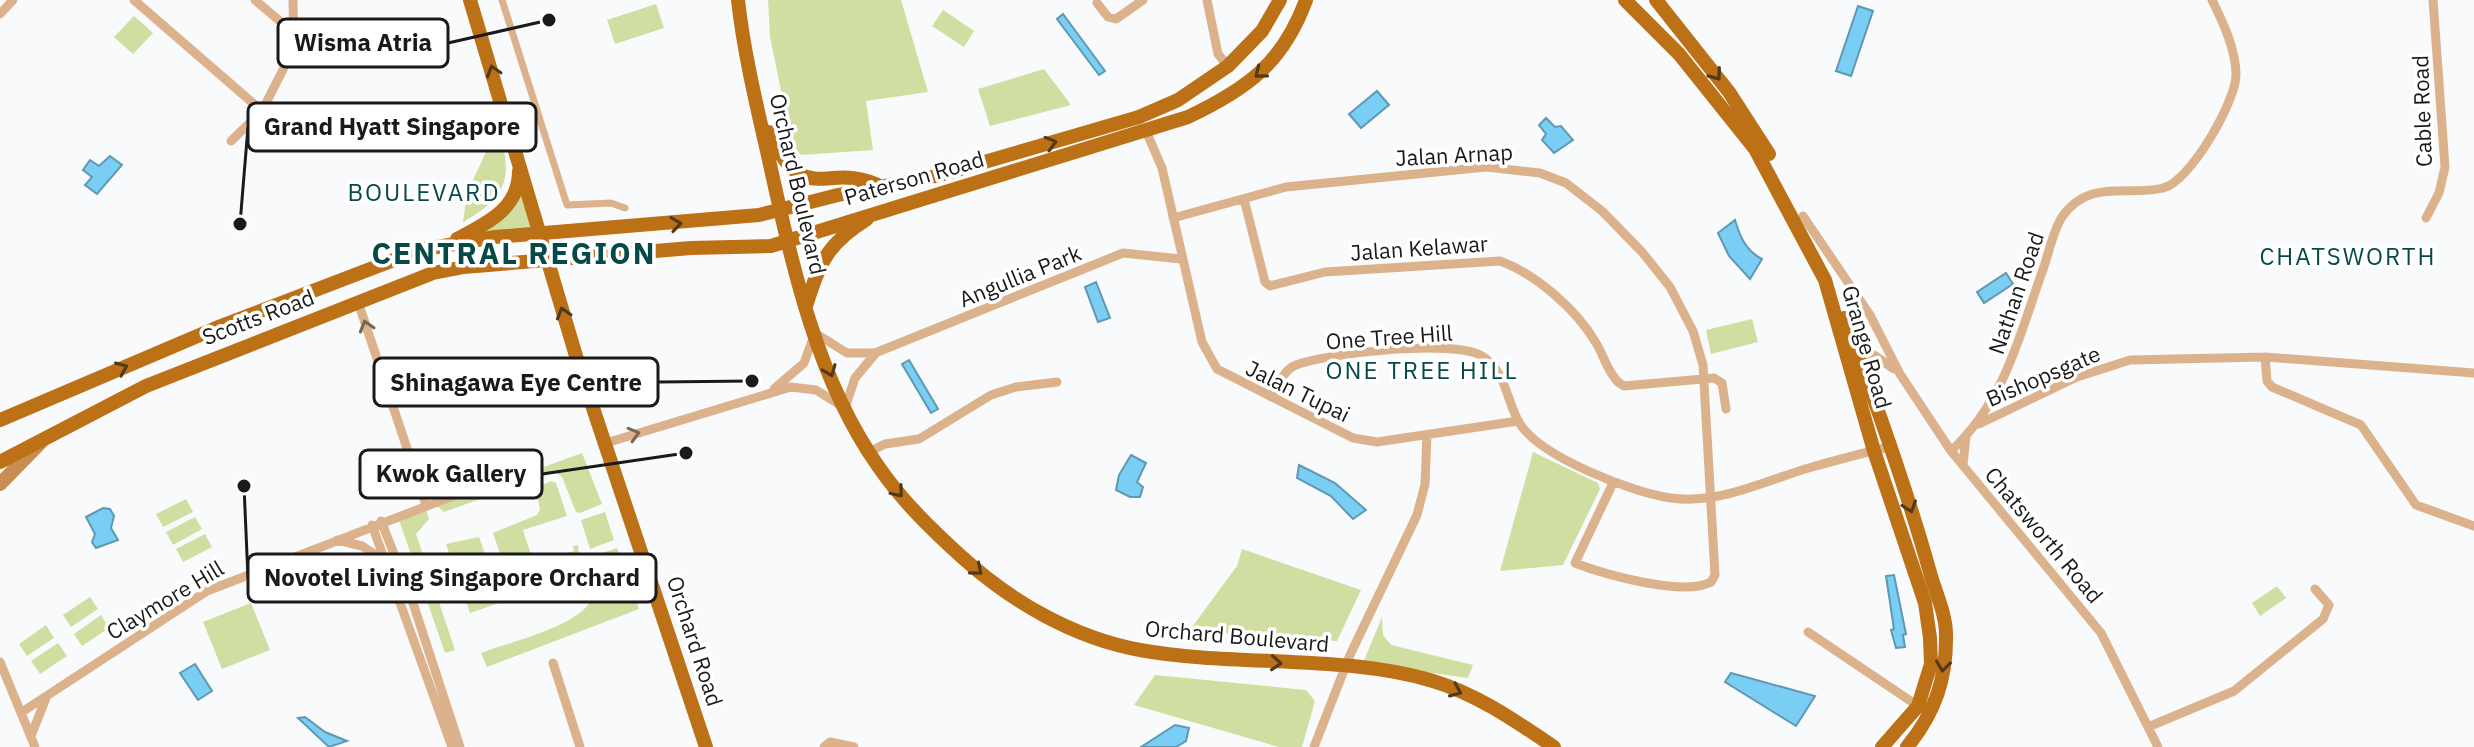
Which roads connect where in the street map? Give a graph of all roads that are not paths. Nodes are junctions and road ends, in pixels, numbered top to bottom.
1 (13, 0) edge
2 (134, 0) edge
3 (255, 0) edge
4 (293, 0) edge
5 (470, 0) edge
6 (502, 0) edge
7 (738, 0) edge
8 (1143, 0) edge
9 (1207, 0) edge
10 (1280, 0) edge
11 (1306, 0) edge
12 (1625, 0) edge
13 (1656, 0) edge
14 (2212, 0) edge
15 (2433, 0) edge
16 (1097, 3) dead end
17 (0, 14) edge
18 (1672, 18) junction
19 (1656, 31) junction
20 (295, 34) junction
21 (1218, 54) junction
22 (1228, 66) junction
23 (1209, 80) junction
24 (757, 105) junction
25 (262, 111) junction
26 (1146, 131) junction
27 (231, 141) dead end
28 (520, 158) junction
29 (885, 188) junction
30 (1244, 199) junction
31 (625, 208) dead end
32 (885, 209) junction
33 (780, 211) junction
34 (1803, 216) junction
35 (1173, 218) junction
36 (2426, 218) dead end
37 (542, 235) junction
38 (789, 240) junction
39 (450, 243) junction
40 (1181, 259) junction
41 (548, 260) junction
42 (358, 302) junction
43 (805, 308) junction
44 (815, 333) junction
45 (1881, 337) junction
46 (875, 353) junction
47 (1861, 355) junction
48 (2265, 357) junction
49 (2474, 373) edge
50 (1900, 374) junction
51 (1703, 378) junction
52 (1057, 382) dead end
53 (774, 389) junction
54 (1271, 397) junction
55 (845, 408) junction
56 (1726, 409) dead end
57 (0, 420) edge
58 (1518, 421) junction
59 (1979, 424) junction
60 (1427, 435) junction
61 (1966, 436) junction
62 (42, 441) junction
63 (606, 443) junction
64 (1882, 449) junction
65 (1951, 451) junction
66 (869, 452) junction
67 (0, 462) edge
68 (1963, 465) junction
69 (1613, 483) junction
70 (0, 484) edge
71 (484, 484) dead end
72 (1711, 497) junction
73 (426, 505) junction
74 (377, 523) junction
75 (2474, 526) edge
76 (336, 539) junction
77 (387, 564) junction
78 (2315, 589) dead end
79 (1808, 632) dead end
80 (0, 662) edge
81 (553, 663) dead end
82 (1345, 668) junction
83 (48, 695) junction
84 (1918, 706) junction
85 (22, 712) junction
86 (2148, 727) junction
87 (33, 742) edge
88 (452, 747) edge
89 (460, 747) edge
90 (580, 747) edge
91 (706, 747) edge
92 (824, 747) edge
93 (854, 747) edge
94 (1314, 747) edge
95 (1554, 747) edge
96 (1882, 747) edge
97 (1907, 747) edge
98 (2158, 747) edge

1 - 17 street
2 - 25 street
3 - 20 street
4 - 20 street
28 -> 5 main road, Orchard Road
6 - 31 street
7 - 24 main road, Orchard Boulevard
8 - 16 street
9 - 21 street
10 - 22 main road, Paterson Road
11 -> 26 main road, Paterson Road
12 - 19 main road, Grange Road
13 - 18 main road, Grange Road
14 - 59 street, Nathan Road
15 - 36 street, Cable Road
18 - 19 main road
18 -> 34 main road, Grange Road
19 - 64 main road, Grange Road
20 - 25 street
21 - 22 street
21 - 23 street
22 - 23 main road, Paterson Road
29 -> 23 main road, Paterson Road
24 - 29 main road
24 - 33 main road, Orchard Boulevard
25 - 27 street
26 - 32 main road, Paterson Road
26 - 35 street, Jalan Tupai
28 - 37 main road, Orchard Road
28 - 39 main road
29 - 33 main road, Paterson Road
30 - 35 street, Jalan Arnap
30 - 51 street, Jalan Arnap
30 - 51 street, Jalan Kelawar
32 - 38 main road, Paterson Road
32 - 43 main road
37 -> 33 main road, Paterson Road
33 - 38 main road, Orchard Boulevard
34 - 45 street, Chatsworth Road
34 - 47 main road, Grange Road
35 - 40 street, Jalan Tupai
37 - 39 main road, Scotts Road
37 - 41 main road, Orchard Road
38 - 41 main road, Paterson Road
38 - 43 main road, Orchard Boulevard
57 -> 39 main road, Scotts Road
40 - 46 street, Angullia Park
40 - 54 street, Jalan Tupai
41 - 42 main road, Scotts Road
63 -> 41 main road, Orchard Road
42 - 62 main road, Scotts Road
73 -> 42 street
43 - 44 main road, Orchard Boulevard
44 - 46 street
44 - 53 street
44 -> 55 main road, Orchard Boulevard
45 - 47 street
45 - 50 street, Chatsworth Road
46 - 55 street
47 - 50 street, Chatsworth Road
47 - 64 main road, Grange Road
48 - 49 street, Bishopsgate
48 - 59 street, Bishopsgate
48 - 75 street
50 - 65 street, Chatsworth Road
51 - 56 street
51 - 72 street, Jalan Arnap
52 - 66 street
53 - 55 street
63 -> 53 street
54 - 58 street, One Tree Hill
54 - 60 street, Jalan Tupai
55 - 66 main road, Orchard Boulevard
58 - 60 street, Jalan Tupai
58 - 69 street, One Tree Hill
59 - 61 street, Nathan Road
60 - 82 street
61 - 65 street, Nathan Road
61 - 68 street
62 - 67 main road, Scotts Road
62 - 70 main road
63 - 91 main road, Orchard Road
64 - 72 street, One Tree Hill
64 - 84 main road, Grange Road
64 -> 97 main road, Grange Road
65 - 68 street, Chatsworth Road
66 -> 82 main road, Orchard Boulevard
68 - 86 street, Chatsworth Road
69 - 72 street, One Tree Hill
69 - 72 street, Jalan Arnap
71 - 73 street, Claymore Hill
73 - 74 street, Claymore Hill
74 - 76 street, Claymore Hill
74 - 77 street
74 - 89 street
76 - 77 street
76 - 83 street, Claymore Hill
77 - 88 street
78 - 86 street
79 - 84 street
80 - 85 street
81 - 90 street
82 - 94 street
82 -> 95 main road, Orchard Boulevard
83 - 85 street, Claymore Hill
83 - 87 street
84 - 96 main road, Grange Road
85 - 87 street
86 - 98 street, Chatsworth Road
92 - 93 street

